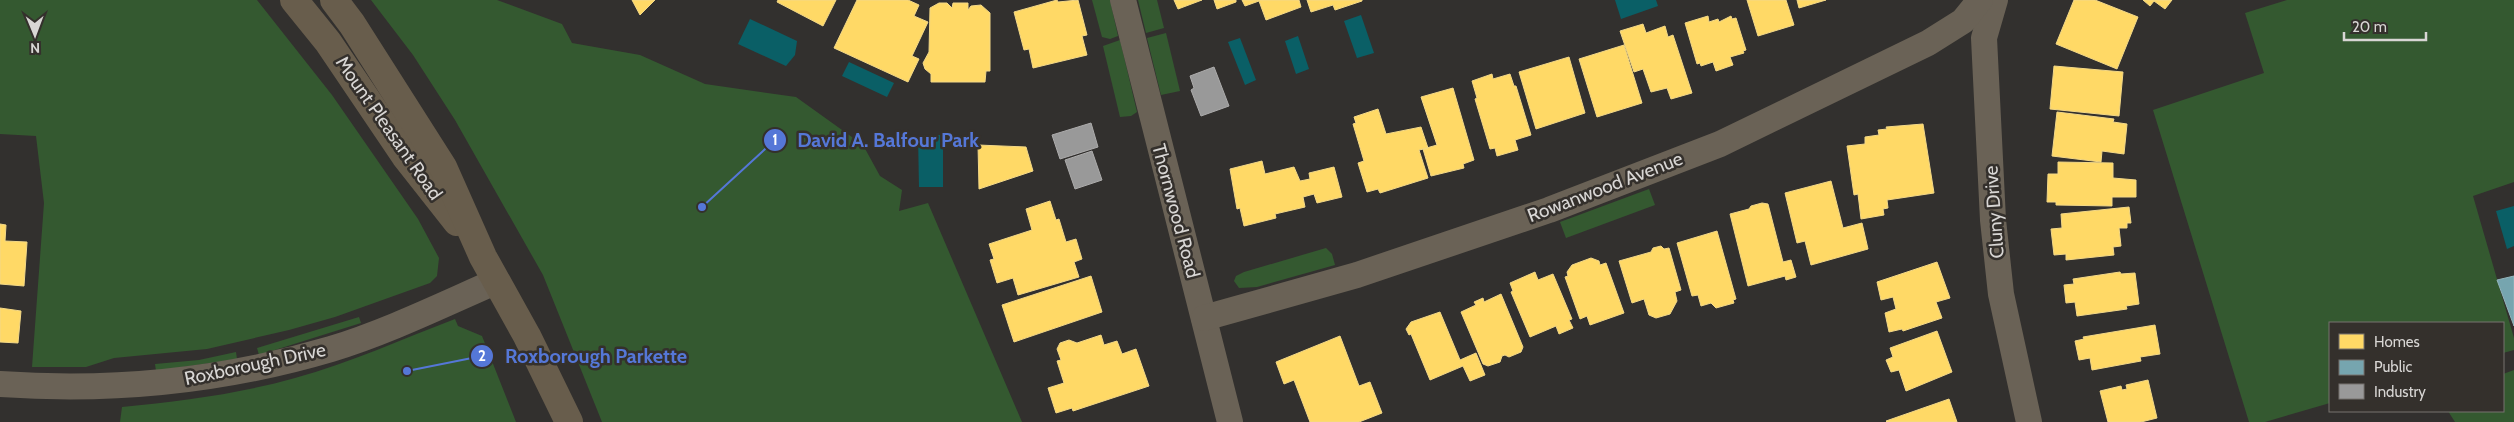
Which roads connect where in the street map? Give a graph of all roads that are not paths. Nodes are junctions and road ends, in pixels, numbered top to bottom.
1 (294, 0) edge
2 (334, 0) edge
3 (1123, 0) edge
4 (1980, 0) edge
5 (1995, 0) edge
6 (484, 257) junction
7 (497, 282) junction
8 (1204, 318) junction
9 (543, 372) junction
10 (0, 384) edge
11 (558, 422) edge
12 (569, 422) edge
13 (1230, 422) edge
14 (2029, 422) edge

1 - 6 main road, Mount Pleasant Road
2 - 6 main road, Mount Pleasant Road
3 - 8 street, Thornwood Road
4 - 8 street, Rowanwood Avenue
5 - 14 street, Cluny Drive
6 - 7 main road, Mount Pleasant Road
7 - 9 main road, Mount Pleasant Road
7 - 10 street, Roxborough Drive
8 - 13 street, Thornwood Road
9 - 11 main road, Mount Pleasant Road
9 - 12 main road, Mount Pleasant Road

